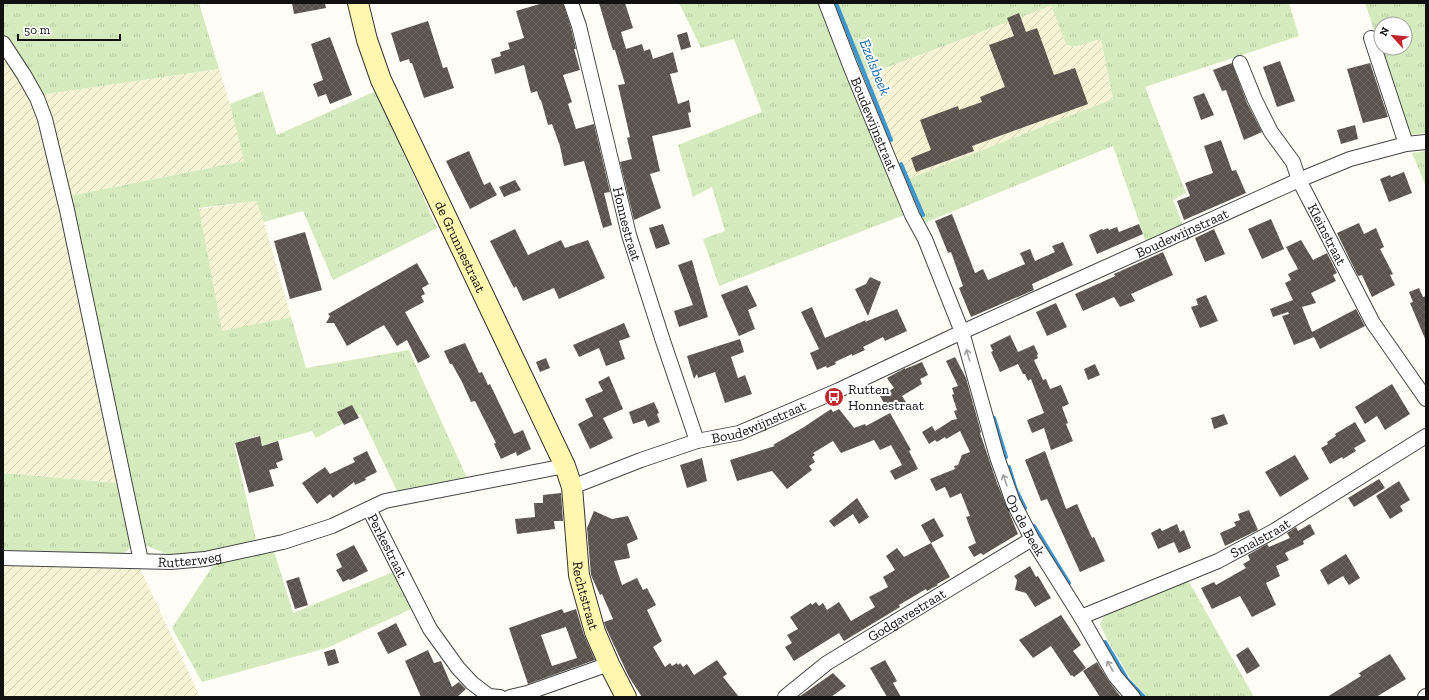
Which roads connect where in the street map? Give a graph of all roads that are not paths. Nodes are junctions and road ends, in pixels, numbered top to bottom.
1 (358, 3) edge
2 (571, 3) edge
3 (826, 3) edge
4 (1371, 38) dead end
5 (3, 43) edge
6 (1240, 64) dead end
7 (1426, 142) edge
8 (1406, 144) junction
9 (1299, 180) junction
10 (962, 332) junction
11 (1426, 399) edge
12 (1426, 436) edge
13 (697, 441) junction
14 (565, 466) junction
15 (572, 487) junction
16 (369, 509) junction
17 (1032, 539) junction
18 (3, 558) edge
19 (141, 561) junction
20 (1081, 617) junction
21 (609, 664) junction
22 (500, 697) edge
23 (510, 697) edge
24 (626, 697) edge
25 (785, 697) edge
26 (1134, 697) edge

1 - 14 street, de Grunnestraat
2 - 13 street, Honnestraat
3 - 10 street, Boudewijnstraat
4 - 8 street
5 - 19 street
6 - 9 street, Kleinstraat
7 - 8 street, Boudewijnstraat
8 - 9 street, Boudewijnstraat
9 - 10 street, Boudewijnstraat
9 - 11 street, Kleinstraat
10 - 13 street, Boudewijnstraat
17 -> 10 street, Op de Beek
12 - 20 street, Smalstraat
13 - 15 street, Boudewijnstraat
14 - 15 street, de Grunnestraat
14 - 16 street, Perkestraat
15 - 21 street, Rechtstraat
16 - 19 street, Rutterweg
16 - 22 street, Perkestraat
17 - 20 street, Op de Beek
17 - 25 street, Godgavestraat
18 - 19 street, Rutterweg
26 -> 20 street, Op de Beek
21 - 23 street
21 - 24 street, Rechtstraat

